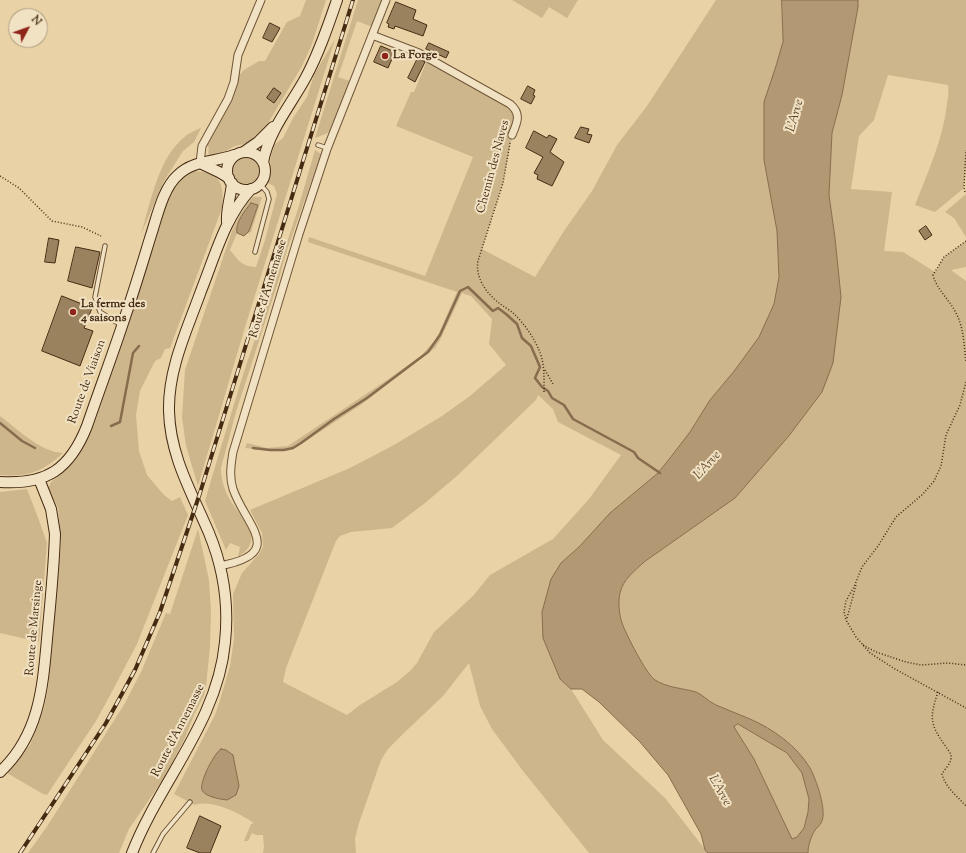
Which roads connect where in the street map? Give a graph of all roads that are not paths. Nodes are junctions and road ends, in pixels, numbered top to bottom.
1 (261, 0) edge
2 (337, 0) edge
3 (386, 0) edge
4 (372, 35) junction
5 (280, 120) junction
6 (512, 135) road end
7 (318, 145) dead end
8 (327, 148) junction
9 (245, 151) junction
10 (234, 155) junction
11 (263, 162) junction
12 (200, 163) junction
13 (230, 181) junction
14 (255, 186) junction
15 (227, 222) junction
16 (105, 246) dead end
17 (255, 252) dead end
18 (122, 326) junction
19 (39, 479) junction
20 (0, 482) edge
21 (219, 566) junction
22 (0, 772) edge
23 (190, 802) dead end
24 (132, 853) edge
25 (153, 853) edge

1 - 12 street
2 - 5 main road, Route d'Annemasse
3 - 4 street, Route d'Annemasse
4 - 6 street, Chemin des Naves
4 - 8 street, Route d'Annemasse
5 - 9 main road, Route d'Annemasse
5 - 11 main road, Route d'Annemasse
7 - 8 lane
8 - 21 street, Route d'Annemasse
9 - 10 main road, Route d'Annemasse
9 - 11 main road
10 - 12 main road, Route de Viaison
10 - 13 main road, Route d'Annemasse
11 - 14 main road, Route d'Annemasse
12 - 13 main road
12 - 18 main road, Route de Viaison
13 - 14 main road
13 - 15 main road, Route d'Annemasse
14 - 15 main road, Route d'Annemasse
14 - 17 lane
15 - 21 main road, Route d'Annemasse
16 - 18 lane
18 - 19 main road, Route de Viaison
19 - 20 main road, Route de Viaison
19 - 22 main road, Route de Marsinge
21 - 24 main road, Route d'Annemasse
23 - 25 lane

